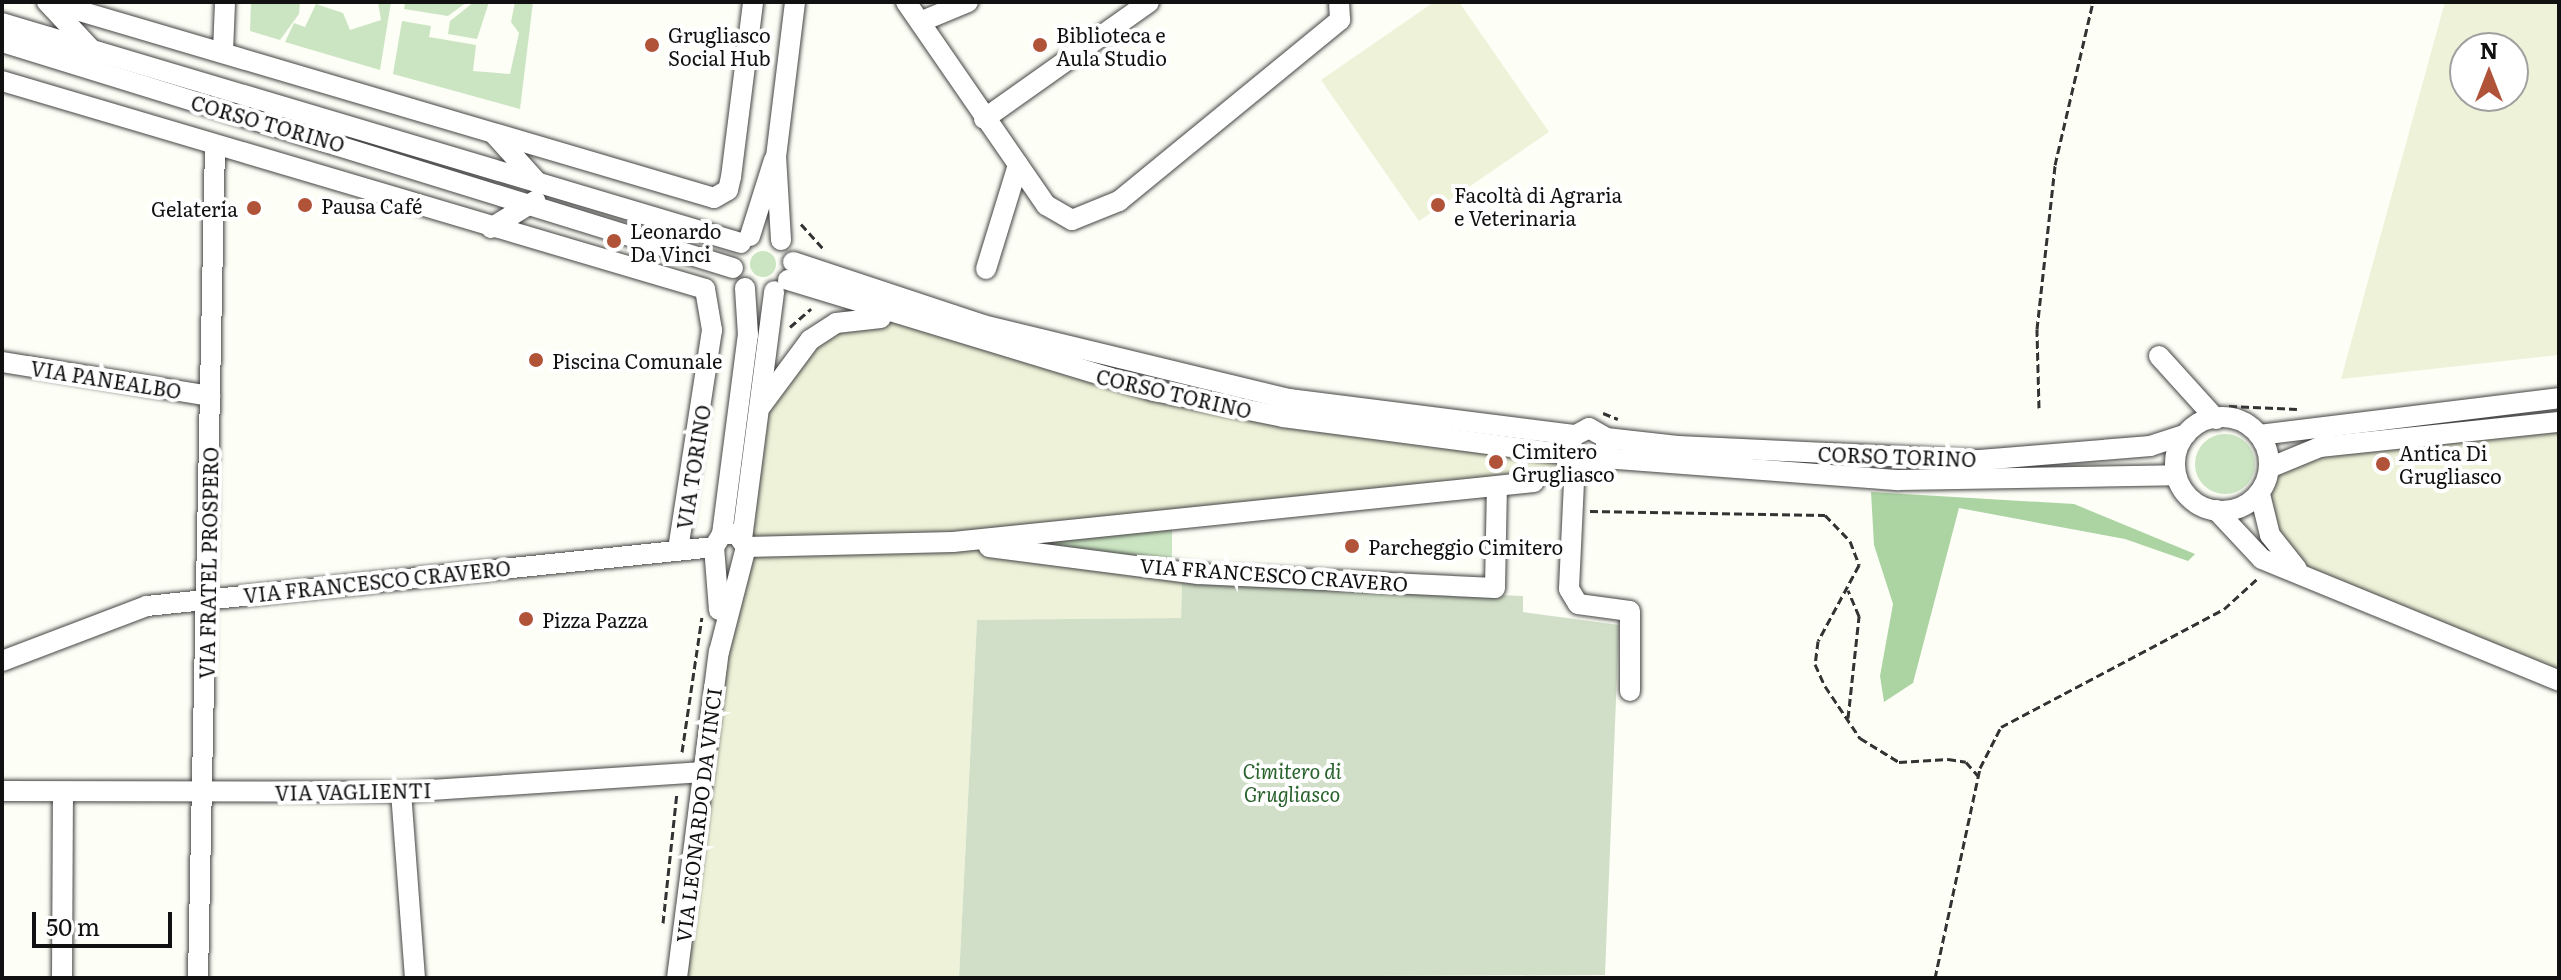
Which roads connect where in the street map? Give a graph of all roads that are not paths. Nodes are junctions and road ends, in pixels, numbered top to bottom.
1 (48, 2) edge
2 (225, 2) edge
3 (753, 2) edge
4 (795, 2) edge
5 (906, 2) edge
6 (968, 2) edge
7 (1149, 2) edge
8 (1339, 2) edge
9 (920, 22) junction
10 (2, 23) edge
11 (2, 42) edge
12 (90, 48) junction
13 (223, 52) junction
14 (2, 81) edge
15 (984, 119) junction
16 (494, 134) junction
17 (215, 149) junction
18 (776, 157) junction
19 (1018, 165) junction
20 (536, 192) junction
21 (491, 228) junction
22 (745, 240) junction
23 (781, 240) junction
24 (733, 268) junction
25 (986, 269) dead end
26 (785, 278) junction
27 (745, 288) junction
28 (705, 289) joint
29 (913, 323) junction
30 (2159, 356) dead end
31 (2, 362) edge
32 (210, 396) junction
33 (2559, 398) edge
34 (2212, 414) junction
35 (756, 415) junction
36 (2559, 422) edge
37 (2186, 434) junction
38 (2259, 435) junction
39 (699, 437) junction
40 (1573, 450) junction
41 (1602, 454) junction
42 (731, 461) junction
43 (2269, 468) junction
44 (2176, 475) junction
45 (1534, 482) dead end
46 (1497, 486) junction
47 (2260, 494) junction
48 (2216, 510) junction
49 (1575, 516) junction
50 (953, 542) junction
51 (730, 548) junction
52 (678, 550) junction
53 (2305, 578) junction
54 (209, 599) junction
55 (2, 661) edge
56 (2559, 681) edge
57 (1630, 691) dead end
58 (703, 772) junction
59 (2, 791) edge
60 (63, 792) junction
61 (401, 792) junction
62 (201, 793) junction
63 (62, 978) edge
64 (198, 978) edge
65 (415, 978) edge
66 (677, 978) edge

1 - 12 street
1 - 13 street
2 - 13 street
3 - 16 street
4 - 18 street
5 - 9 street
6 - 9 street
7 - 15 street
8 - 19 street
9 - 15 street
10 - 12 street, CORSO TORINO
11 - 20 street, CORSO TORINO
12 - 20 street, CORSO TORINO
13 - 16 street
14 - 17 street, CORSO TORINO
15 - 19 street
16 - 20 street, CORSO TORINO
17 - 21 street, CORSO TORINO
17 - 32 street, VIA FRATEL PROSPERO
18 - 22 street
18 - 23 street
19 - 25 street
20 - 21 street
20 - 22 street, CORSO TORINO
20 - 24 street, CORSO TORINO
21 - 28 street, CORSO TORINO
22 - 23 street, CORSO TORINO
22 - 24 street
23 - 26 street
24 - 27 street
26 - 27 street, CORSO TORINO
26 - 29 street, CORSO TORINO
26 - 35 street, VIA LEONARDO DA VINCI
26 - 40 street, CORSO TORINO
27 - 42 street, VIA LEONARDO DA VINCI
28 - 39 street, VIA TORINO
29 - 35 street
29 - 40 street, CORSO TORINO
30 - 34 street
31 - 32 street, VIA PANEALBO
32 - 54 street, VIA FRATEL PROSPERO
33 - 38 street
34 - 37 street, CORSO TORINO
34 - 38 street
35 - 51 street, VIA LEONARDO DA VINCI
36 - 43 street
37 - 41 street, CORSO TORINO
37 - 44 street
38 - 43 street
39 - 42 street
39 - 52 street, VIA TORINO
40 - 41 street, CORSO TORINO
40 - 41 street, CORSO TORINO
40 - 49 street
41 - 44 street, CORSO TORINO
41 - 49 street
42 - 51 street, VIA LEONARDO DA VINCI
43 - 47 street
44 - 48 street
45 - 46 street, VIA FRANCESCO CRAVERO
46 - 50 street, VIA FRANCESCO CRAVERO
46 - 50 street, VIA FRANCESCO CRAVERO
47 - 48 street
47 - 53 street
48 - 53 street
49 - 57 street
50 - 51 street, VIA FRANCESCO CRAVERO
51 - 52 street, VIA FRANCESCO CRAVERO
51 - 58 street, VIA LEONARDO DA VINCI
52 - 54 street, VIA FRANCESCO CRAVERO
53 - 56 street
54 - 55 street, VIA FRANCESCO CRAVERO
54 - 62 street, VIA FRATEL PROSPERO
58 - 61 street, VIA VAGLIENTI
58 - 66 street, VIA LEONARDO DA VINCI
59 - 60 street, VIA VAGLIENTI
60 - 62 street, VIA VAGLIENTI
60 - 63 street
61 - 62 street, VIA VAGLIENTI
61 - 65 street
62 - 64 street, VIA FRATEL PROSPERO

